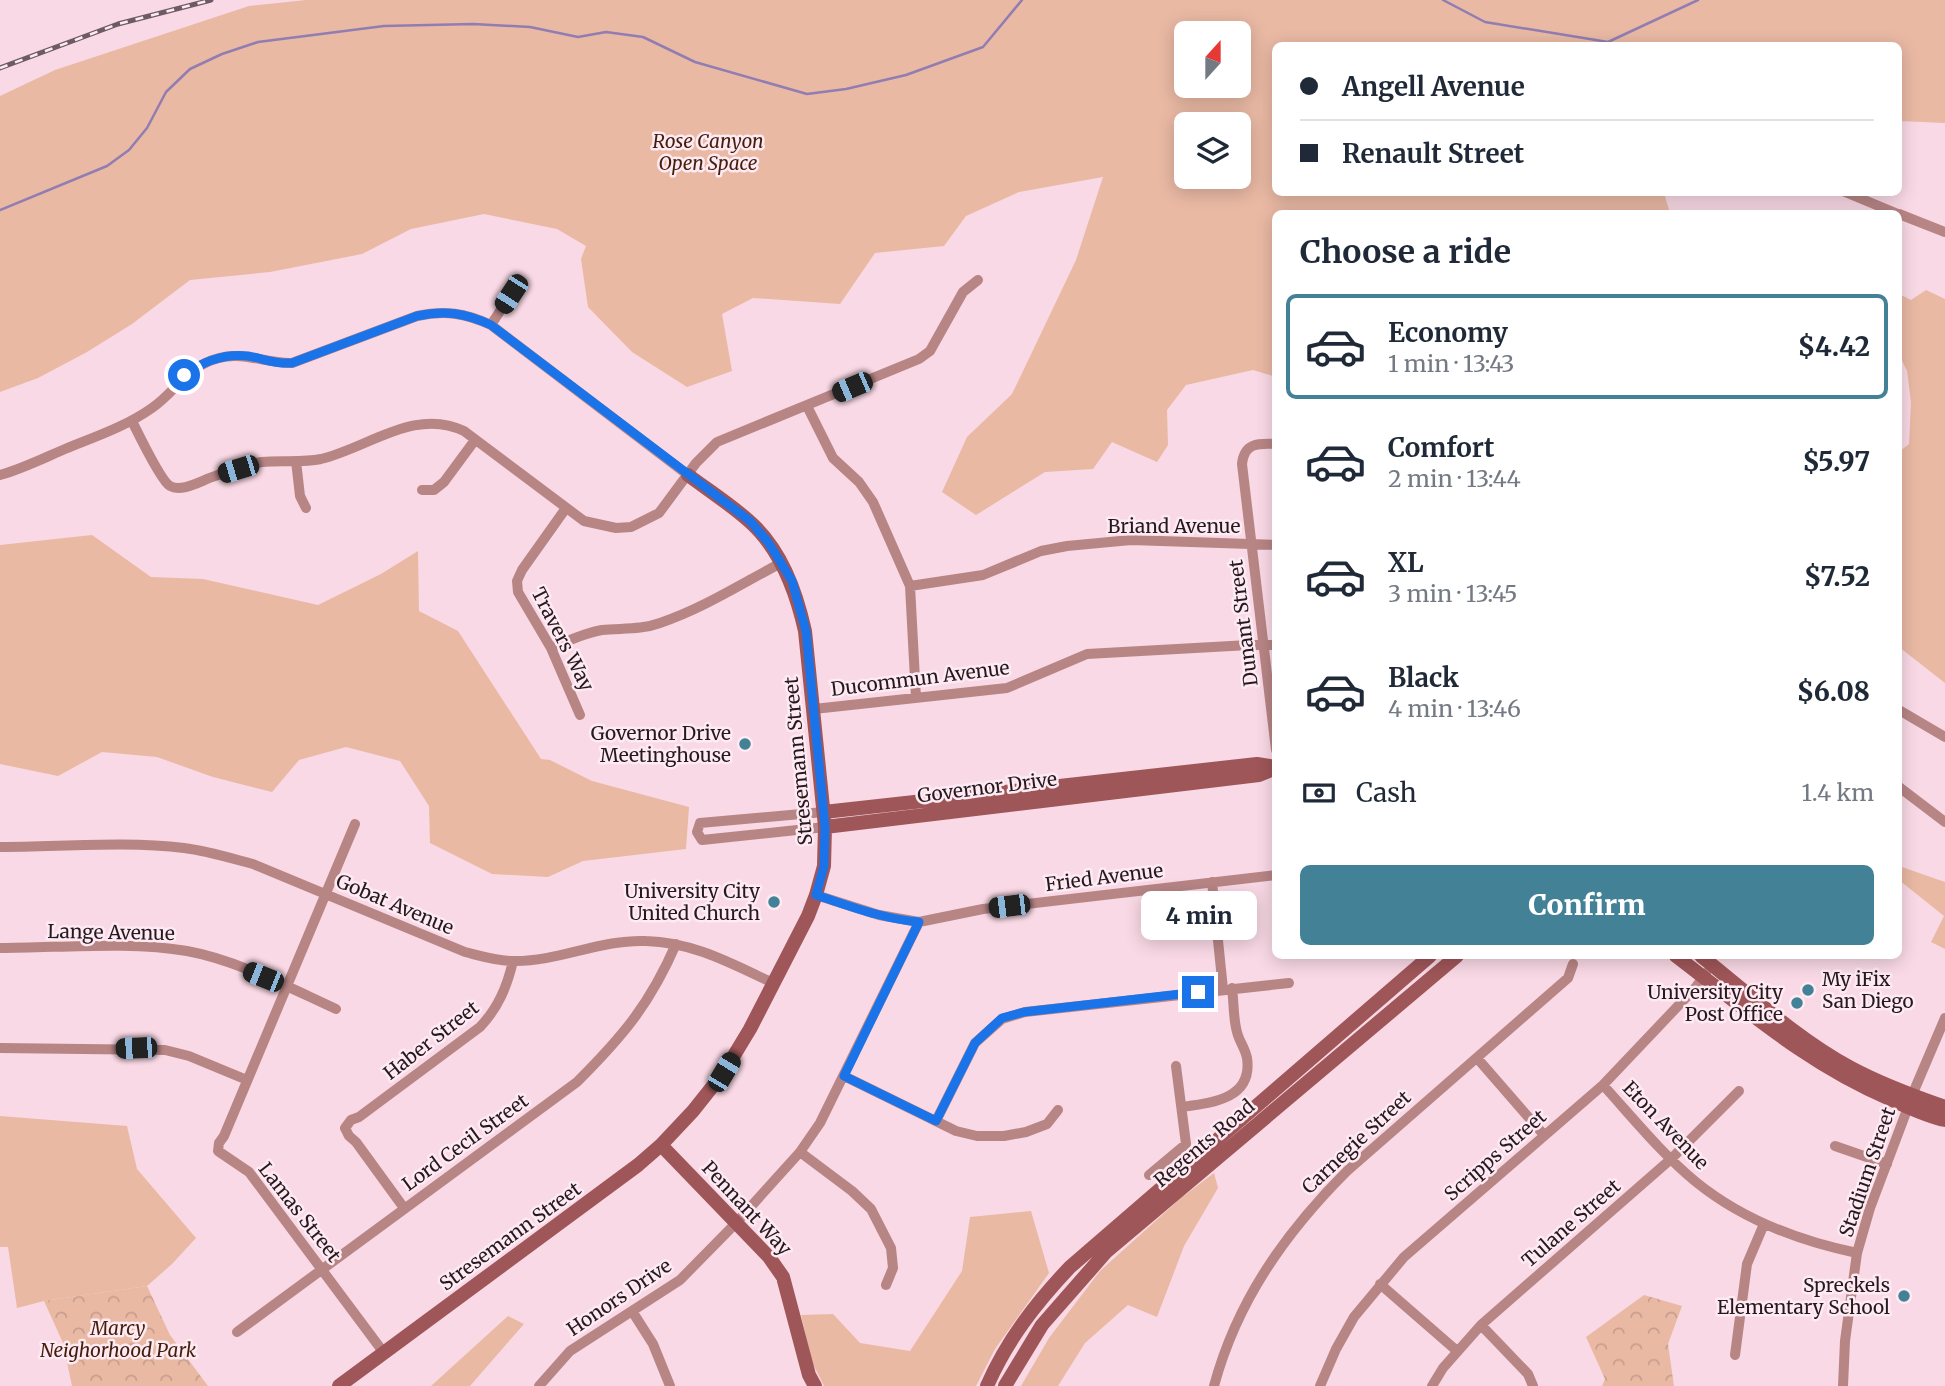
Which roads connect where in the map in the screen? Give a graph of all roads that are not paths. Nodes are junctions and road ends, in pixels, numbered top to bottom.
1 (1855, 196) edge
2 (1888, 210) edge
3 (1902, 216) edge
4 (1945, 232) edge
5 (978, 280) dead end
6 (511, 294) dead end
7 (491, 325) junction
8 (807, 406) junction
9 (132, 421) junction
10 (475, 440) junction
11 (1272, 444) edge
12 (296, 461) junction
13 (0, 475) edge
14 (688, 475) junction
15 (422, 490) dead end
16 (306, 508) dead end
17 (566, 508) junction
18 (1251, 544) junction
19 (1272, 545) edge
20 (781, 563) junction
21 (910, 586) junction
22 (1263, 645) junction
23 (1272, 645) edge
24 (551, 648) junction
25 (916, 698) junction
26 (814, 709) junction
27 (1902, 712) edge
28 (580, 715) dead end
29 (1272, 718) edge
30 (1945, 737) edge
31 (1272, 769) edge
32 (1902, 789) edge
33 (825, 819) junction
34 (1945, 822) edge
35 (355, 824) dead end
36 (0, 847) edge
37 (1272, 875) edge
38 (1212, 882) junction
39 (326, 894) junction
40 (816, 895) junction
41 (919, 922) junction
42 (676, 944) junction
43 (0, 948) edge
44 (1427, 959) edge
45 (1453, 959) edge
46 (1680, 959) edge
47 (1707, 960) edge
48 (513, 961) junction
49 (1573, 964) dead end
50 (1703, 977) junction
51 (773, 983) junction
52 (1289, 983) dead end
53 (287, 987) junction
54 (1227, 989) junction
55 (336, 1009) dead end
56 (1945, 1018) edge
57 (0, 1048) edge
58 (1477, 1058) junction
59 (1177, 1066) dead end
60 (844, 1076) junction
61 (247, 1080) junction
62 (1603, 1085) junction
63 (1739, 1091) dead end
64 (1910, 1101) junction
65 (1945, 1107) edge
66 (1182, 1108) junction
67 (1058, 1111) dead end
68 (1945, 1120) edge
69 (936, 1121) junction
70 (1544, 1135) junction
71 (661, 1145) junction
72 (1835, 1146) dead end
73 (800, 1153) junction
74 (1671, 1159) junction
75 (1887, 1164) junction
76 (1149, 1175) dead end
77 (404, 1208) junction
78 (736, 1223) junction
79 (1764, 1224) junction
80 (1857, 1253) junction
81 (323, 1269) junction
82 (1380, 1284) junction
83 (886, 1285) dead end
84 (632, 1311) junction
85 (1481, 1325) junction
86 (237, 1332) dead end
87 (1457, 1351) junction
88 (384, 1353) junction
89 (1735, 1355) dead end
90 (339, 1386) edge
91 (539, 1386) edge
92 (670, 1386) edge
93 (815, 1386) edge
94 (987, 1386) edge
95 (1005, 1386) edge
96 (1214, 1386) edge
97 (1320, 1386) edge
98 (1432, 1386) edge
99 (1533, 1386) edge
100 (1843, 1386) edge

1 - 2 street
3 - 4 street
5 - 8 street
6 - 7 street
7 - 9 street
7 - 14 street
8 - 14 street
8 - 21 street
9 - 12 street
9 - 13 street
10 - 12 street
10 - 15 street
10 - 17 street
11 - 18 street, Dunant Street
12 - 16 street
14 - 17 street
14 - 20 street, Stresemann Street
17 - 24 street, Travers Way
18 - 19 street, Briand Avenue
18 - 21 street, Briand Avenue
18 - 22 street, Dunant Street
20 - 24 street
20 - 26 street, Stresemann Street
21 - 25 street
22 - 23 street, Ducommun Avenue
22 - 25 street, Ducommun Avenue
22 - 29 street, Dunant Street
24 - 28 street, Travers Way
25 - 26 street, Ducommun Avenue
26 - 33 street, Stresemann Street
27 - 30 street
31 - 33 street, Governor Drive
32 - 34 street
33 - 33 street, Governor Drive
33 - 40 street, Stresemann Street
35 - 39 street, Lamas Street
36 - 39 street, Gobat Avenue
37 - 38 street, Fried Avenue
38 - 41 street, Fried Avenue
38 - 54 street
39 - 48 street, Gobat Avenue
39 - 53 street, Lamas Street
40 - 41 street, Fried Avenue
40 - 51 street, Stresemann Street
41 - 60 street, Honors Drive
42 - 48 street, Gobat Avenue
42 - 51 street, Gobat Avenue
42 - 77 street, Lord Cecil Street
43 - 53 street, Lange Avenue
44 - 94 street, Regents Road
45 - 95 street, Regents Road
46 - 50 street
47 - 50 street, Scripps Street
47 - 64 street
48 - 77 street, Haber Street
49 - 58 street, Carnegie Street
50 - 62 street, Scripps Street
50 - 64 street
51 - 71 street, Stresemann Street
52 - 54 street
53 - 55 street, Lange Avenue
53 - 61 street, Lamas Street
54 - 66 street
54 - 69 street
56 - 64 street, Stadium Street
57 - 61 street
58 - 70 street
58 - 96 street, Carnegie Street
59 - 66 street
60 - 69 street
60 - 73 street, Honors Drive
61 - 81 street, Lamas Street
62 - 70 street, Scripps Street
62 - 74 street, Eton Avenue
63 - 74 street, Tulane Street
64 - 65 street
64 - 68 street
64 - 75 street, Stadium Street
66 - 76 street
67 - 69 street
70 - 82 street, Scripps Street
71 - 78 street, Pennant Way
71 - 88 street, Stresemann Street
72 - 75 street
73 - 78 street, Honors Drive
73 - 83 street
74 - 79 street, Eton Avenue
74 - 85 street, Tulane Street
75 - 80 street, Stadium Street
77 - 81 street, Lord Cecil Street
78 - 84 street, Honors Drive
78 - 93 street, Pennant Way
79 - 80 street, Eton Avenue
79 - 89 street
80 - 100 street, Stadium Street
81 - 86 street, Lord Cecil Street
81 - 88 street, Lamas Street
82 - 87 street
82 - 97 street, Scripps Street
84 - 91 street, Honors Drive
84 - 92 street
85 - 87 street, Tulane Street
85 - 99 street
87 - 98 street, Tulane Street
88 - 90 street, Stresemann Street

